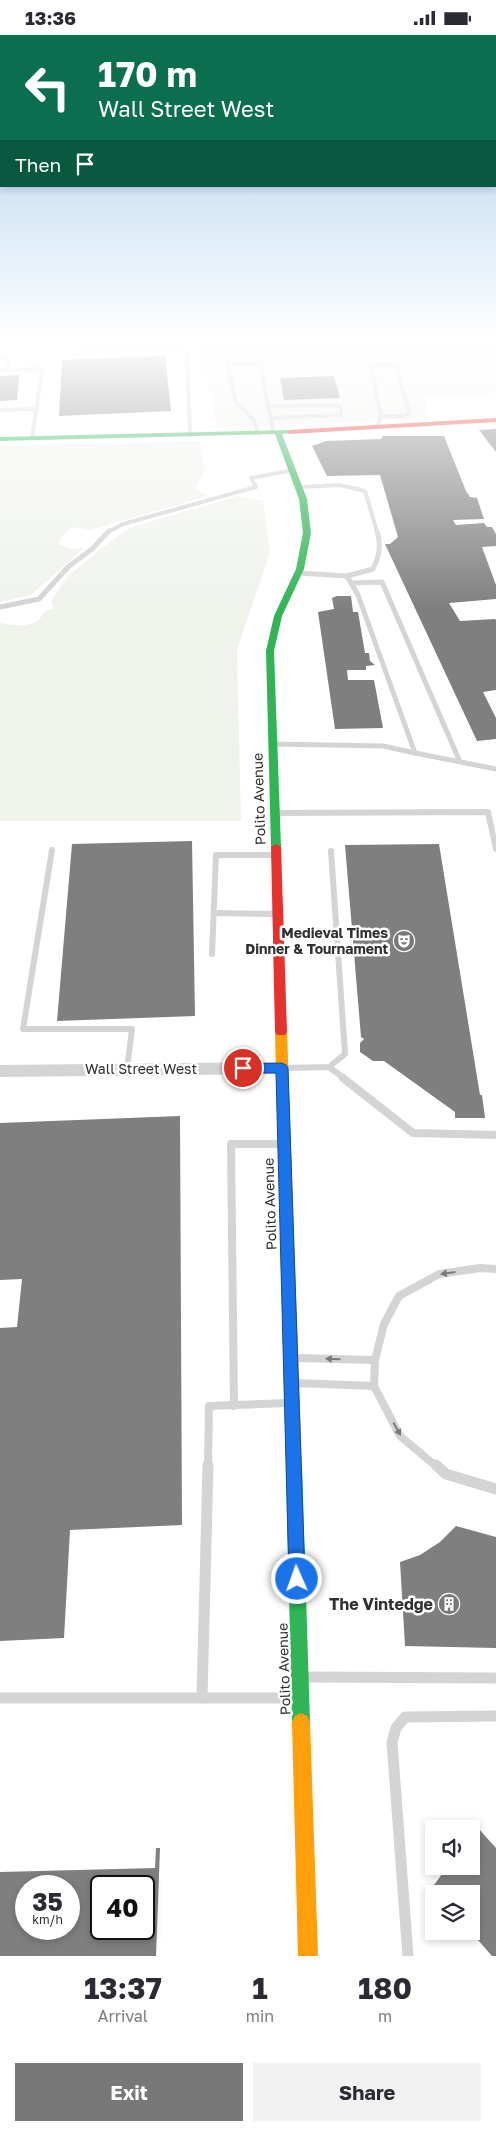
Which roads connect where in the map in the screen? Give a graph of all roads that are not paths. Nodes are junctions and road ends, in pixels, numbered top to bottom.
1 (33, 430) edge
2 (190, 430) edge
3 (257, 430) edge
4 (275, 430) edge
5 (332, 430) joint
6 (337, 430) edge
7 (258, 433) junction
8 (276, 433) junction
9 (190, 435) junction
10 (0, 439) edge
11 (32, 439) junction
12 (293, 469) junction
13 (300, 487) junction
14 (298, 573) junction
15 (347, 575) junction
16 (351, 583) junction
17 (0, 607) edge
18 (273, 744) junction
19 (415, 753) junction
20 (460, 762) junction
21 (496, 769) edge
22 (275, 813) junction
23 (496, 849) edge
24 (52, 851) dead end
25 (331, 851) dead end
26 (276, 855) junction
27 (214, 913) junction
28 (279, 914) junction
29 (212, 954) dead end
30 (329, 1067) junction
31 (282, 1068) junction
32 (128, 1069) junction
33 (0, 1071) edge
34 (496, 1135) edge
35 (284, 1144) junction
36 (496, 1269) edge
37 (290, 1358) junction
38 (375, 1360) junction
39 (291, 1383) junction
40 (374, 1386) junction
41 (291, 1403) junction
42 (234, 1406) junction
43 (496, 1489) edge
44 (300, 1677) junction
45 (496, 1678) edge
46 (0, 1698) edge
47 (202, 1698) junction
48 (300, 1698) junction
49 (496, 1716) edge
50 (308, 1956) edge
51 (408, 1956) edge

1 - 11 lane
2 - 9 lane
3 - 7 lane, Polito Avenue
4 - 8 lane, Polito Avenue
5 - 6 street
5 - 8 street
7 - 8 street
7 - 9 street
8 - 12 street, Polito Avenue
9 - 11 street
10 - 11 street
12 - 13 street, Polito Avenue
12 - 17 lane
13 - 14 street, Polito Avenue
13 - 15 lane
14 - 15 lane
14 - 18 street, Polito Avenue
15 - 16 lane
16 - 19 lane
16 - 20 lane
18 - 19 lane
18 - 22 street, Polito Avenue
19 - 20 lane
20 - 21 lane
22 - 23 lane
22 - 26 street, Polito Avenue
24 - 32 lane
25 - 30 lane
26 - 27 lane
26 - 28 street, Polito Avenue
27 - 28 lane
27 - 29 lane
28 - 31 street, Polito Avenue
30 - 31 lane
30 - 34 lane
31 - 32 street, Wall Street West
31 - 35 street, Polito Avenue
32 - 33 street, Wall Street West
35 - 37 street, Polito Avenue
35 - 42 lane
36 -> 38 lane
38 -> 37 lane
37 - 39 street, Polito Avenue
38 - 40 lane
39 - 40 lane
39 - 41 street, Polito Avenue
40 -> 43 lane
41 - 42 lane
41 - 44 street, Polito Avenue
42 - 47 lane
44 - 45 lane
44 - 48 street, Polito Avenue
46 - 47 lane
47 - 48 lane
48 - 50 street, Polito Avenue
49 - 51 lane

